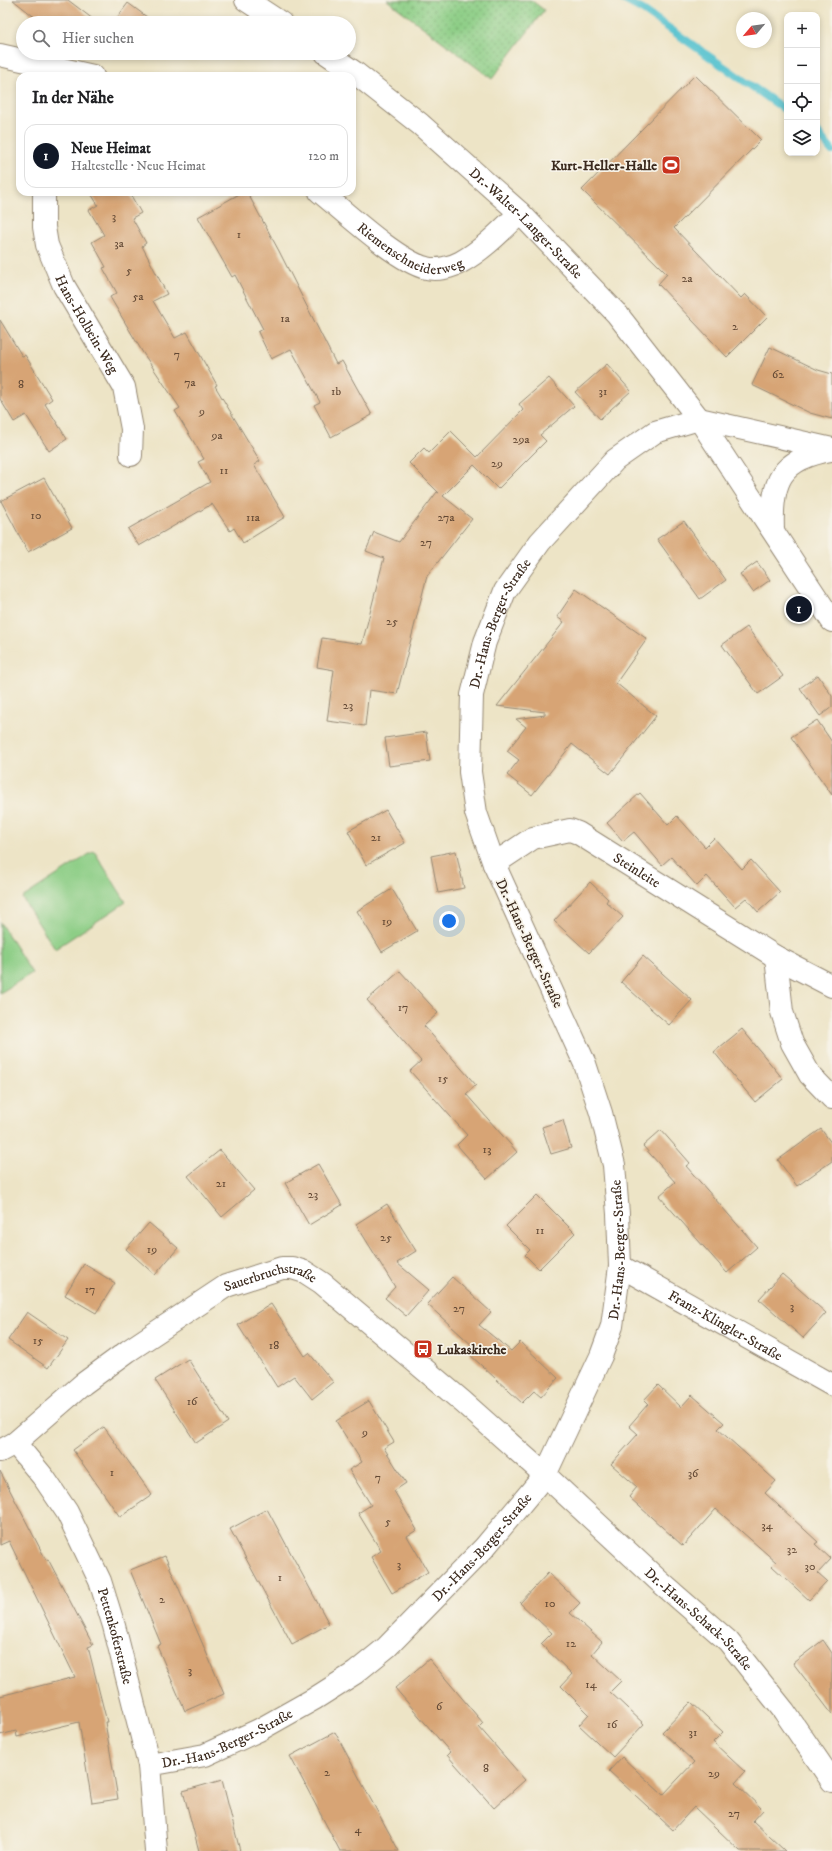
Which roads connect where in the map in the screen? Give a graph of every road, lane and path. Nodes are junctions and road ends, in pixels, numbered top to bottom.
1 (246, 0) edge
2 (270, 16) edge
3 (0, 55) edge
4 (336, 60) edge
5 (54, 72) edge
6 (354, 72) edge
7 (356, 74) edge
8 (44, 196) edge
9 (325, 196) edge
10 (520, 213) junction
11 (700, 419) junction
12 (832, 449) edge
13 (131, 455) dead end
14 (773, 530) junction
15 (832, 621) edge
16 (494, 864) junction
17 (776, 957) junction
18 (832, 986) edge
19 (832, 1098) edge
20 (620, 1266) junction
21 (832, 1385) edge
22 (7, 1447) edge
23 (545, 1475) junction
24 (149, 1765) junction
25 (832, 1782) edge
26 (156, 1851) edge

1 - 2 street
3 - 5 street
4 - 6 street, Dr.-Walter-Langer-Straße
7 - 10 street, Dr.-Walter-Langer-Straße
8 - 13 street, Hans-Holbein-Weg
9 - 10 street, Riemenschneiderweg
10 - 11 street, Dr.-Walter-Langer-Straße
11 - 12 street
11 - 14 street, Dr.-Walter-Langer-Straße
11 - 16 street, Dr.-Hans-Berger-Straße
12 - 14 street
14 - 15 street, Dr.-Walter-Langer-Straße
16 - 17 street, Steinleite
16 - 20 street, Dr.-Hans-Berger-Straße
17 - 18 street, Steinleite
17 - 19 street
20 - 21 street, Franz-Klingler-Straße
20 - 23 street, Dr.-Hans-Berger-Straße
22 - 23 street, Sauerbruchstraße
22 - 24 street, Pettenkoferstraße
23 - 24 street, Dr.-Hans-Berger-Straße
23 - 25 street, Dr.-Hans-Schack-Straße
24 - 26 street, Pettenkoferstraße

